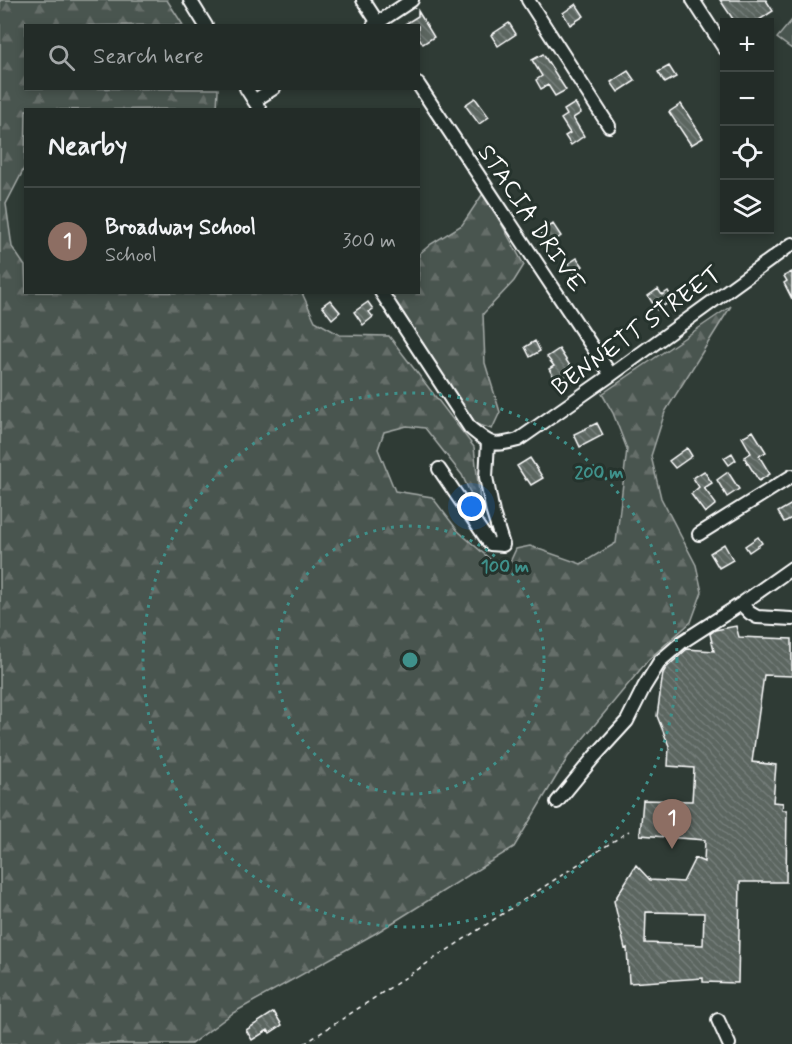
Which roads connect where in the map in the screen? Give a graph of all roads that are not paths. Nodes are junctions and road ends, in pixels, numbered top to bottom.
1 (190, 0) edge
2 (363, 0) edge
3 (412, 0) edge
4 (528, 0) edge
5 (693, 0) edge
6 (205, 24) edge
7 (377, 24) edge
8 (720, 42) edge
9 (420, 87) edge
10 (247, 90) edge
11 (272, 90) edge
12 (257, 105) edge
13 (609, 126) dead end
14 (792, 244) edge
15 (382, 294) edge
16 (611, 375) junction
17 (488, 442) junction
18 (439, 469) dead end
19 (792, 476) edge
20 (699, 534) dead end
21 (792, 568) edge
22 (741, 604) junction
23 (792, 619) edge
24 (557, 802) dead end
25 (718, 1020) dead end
26 (729, 1044) edge

1 - 6 street
2 - 7 street
3 - 7 street
4 - 13 street
5 - 8 street
9 - 16 street, STACIA DRIVE
10 - 12 street
11 - 12 street
14 - 16 street, BENNETT STREET
15 - 17 street
16 - 17 street, BENNETT STREET
17 - 18 street
19 - 20 street
21 - 22 street
22 - 23 street
22 - 24 street
25 - 26 street

